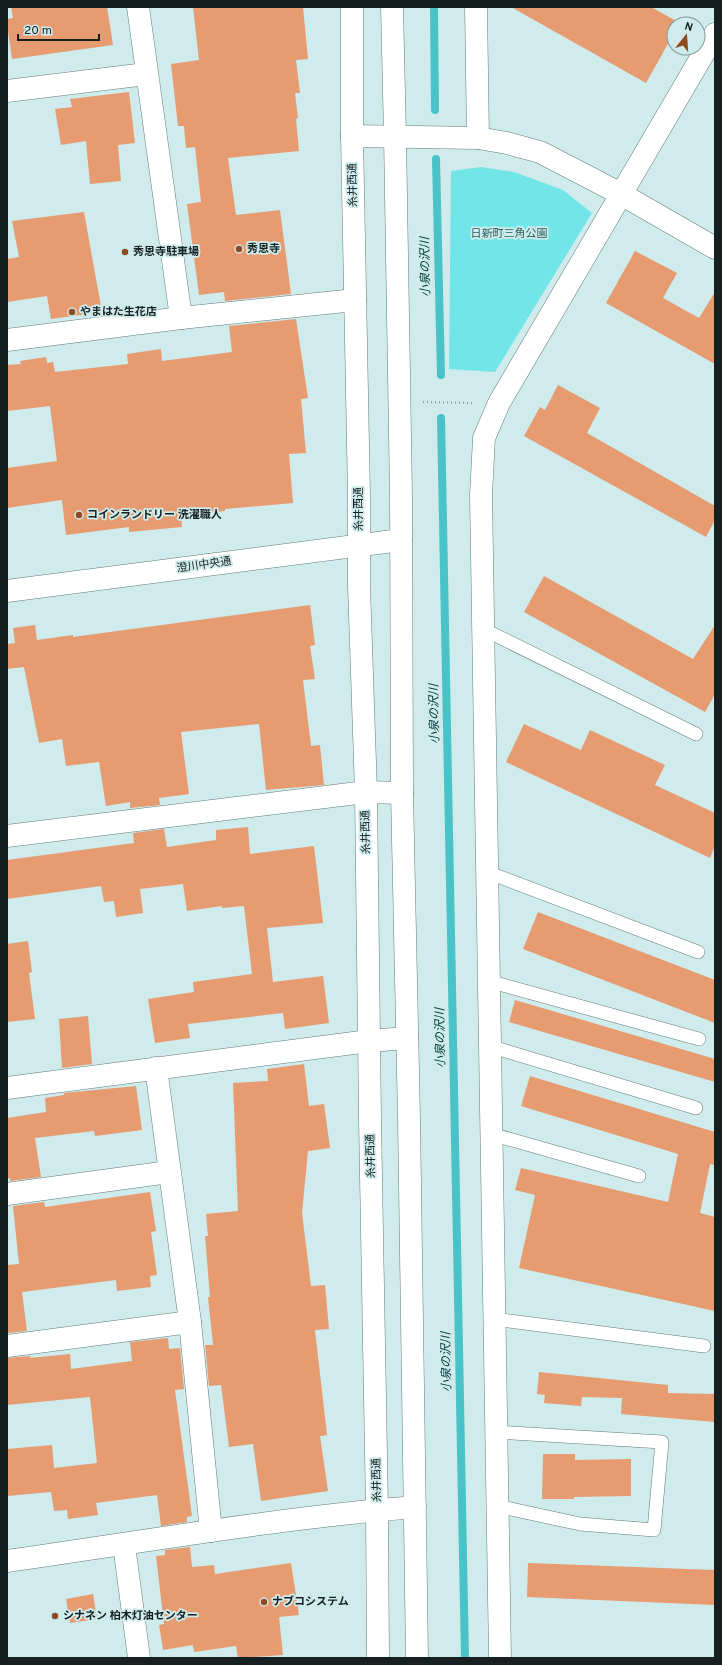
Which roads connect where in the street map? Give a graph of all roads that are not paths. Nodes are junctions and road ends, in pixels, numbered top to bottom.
1 (138, 7) edge
2 (352, 7) edge
3 (392, 7) edge
4 (476, 7) edge
5 (715, 34) edge
6 (146, 74) junction
7 (7, 91) edge
8 (352, 136) junction
9 (396, 136) junction
10 (478, 138) junction
11 (621, 194) junction
12 (715, 248) edge
13 (355, 300) junction
14 (181, 318) junction
15 (7, 340) edge
16 (401, 540) junction
17 (360, 545) junction
18 (7, 592) edge
19 (483, 629) junction
20 (696, 734) dead end
21 (366, 792) junction
22 (402, 793) junction
23 (7, 836) edge
24 (487, 872) junction
25 (698, 952) dead end
26 (488, 981) junction
27 (407, 1038) junction
28 (699, 1039) dead end
29 (369, 1041) junction
30 (489, 1046) junction
31 (156, 1068) junction
32 (7, 1088) edge
33 (696, 1108) dead end
34 (491, 1134) junction
35 (170, 1172) junction
36 (639, 1176) dead end
37 (7, 1194) edge
38 (493, 1319) junction
39 (190, 1322) junction
40 (7, 1346) edge
41 (704, 1346) dead end
42 (495, 1432) junction
43 (497, 1506) junction
44 (415, 1507) junction
45 (377, 1510) junction
46 (211, 1531) junction
47 (124, 1545) junction
48 (7, 1561) edge
49 (139, 1658) edge
50 (378, 1658) edge
51 (417, 1658) edge
52 (500, 1658) edge

1 - 6 street
2 - 8 street, 糸井西通
3 - 9 street
4 - 10 street
5 - 11 street
6 - 7 street
6 - 14 street
8 - 9 street
8 - 13 street, 糸井西通
9 - 10 street
9 - 16 street
10 - 11 street
11 - 12 street
11 - 19 street
13 - 14 street
13 - 17 street, 糸井西通
14 - 15 street
16 - 17 street, 澄川中央通
16 - 22 street
17 - 18 street, 澄川中央通
17 - 21 street, 糸井西通
19 - 20 lane
19 - 24 street
21 - 22 street
21 - 23 street
21 - 29 street, 糸井西通
22 - 27 street
24 - 25 lane
24 - 26 street
26 - 28 lane
26 - 30 street
27 - 29 street
27 - 44 street
29 - 31 street
29 - 45 street, 糸井西通
30 - 33 lane
30 - 34 street
31 - 32 street
31 - 35 street
34 - 36 lane
34 - 38 street
35 - 37 street
35 - 39 street
38 - 41 lane
38 - 42 street
39 - 40 street
39 - 46 street
42 - 43 street
42 - 43 lane
43 - 52 street
44 - 45 street
44 - 51 street
45 - 46 street
45 - 50 street, 糸井西通
46 - 47 street
47 - 48 street
47 - 49 street

